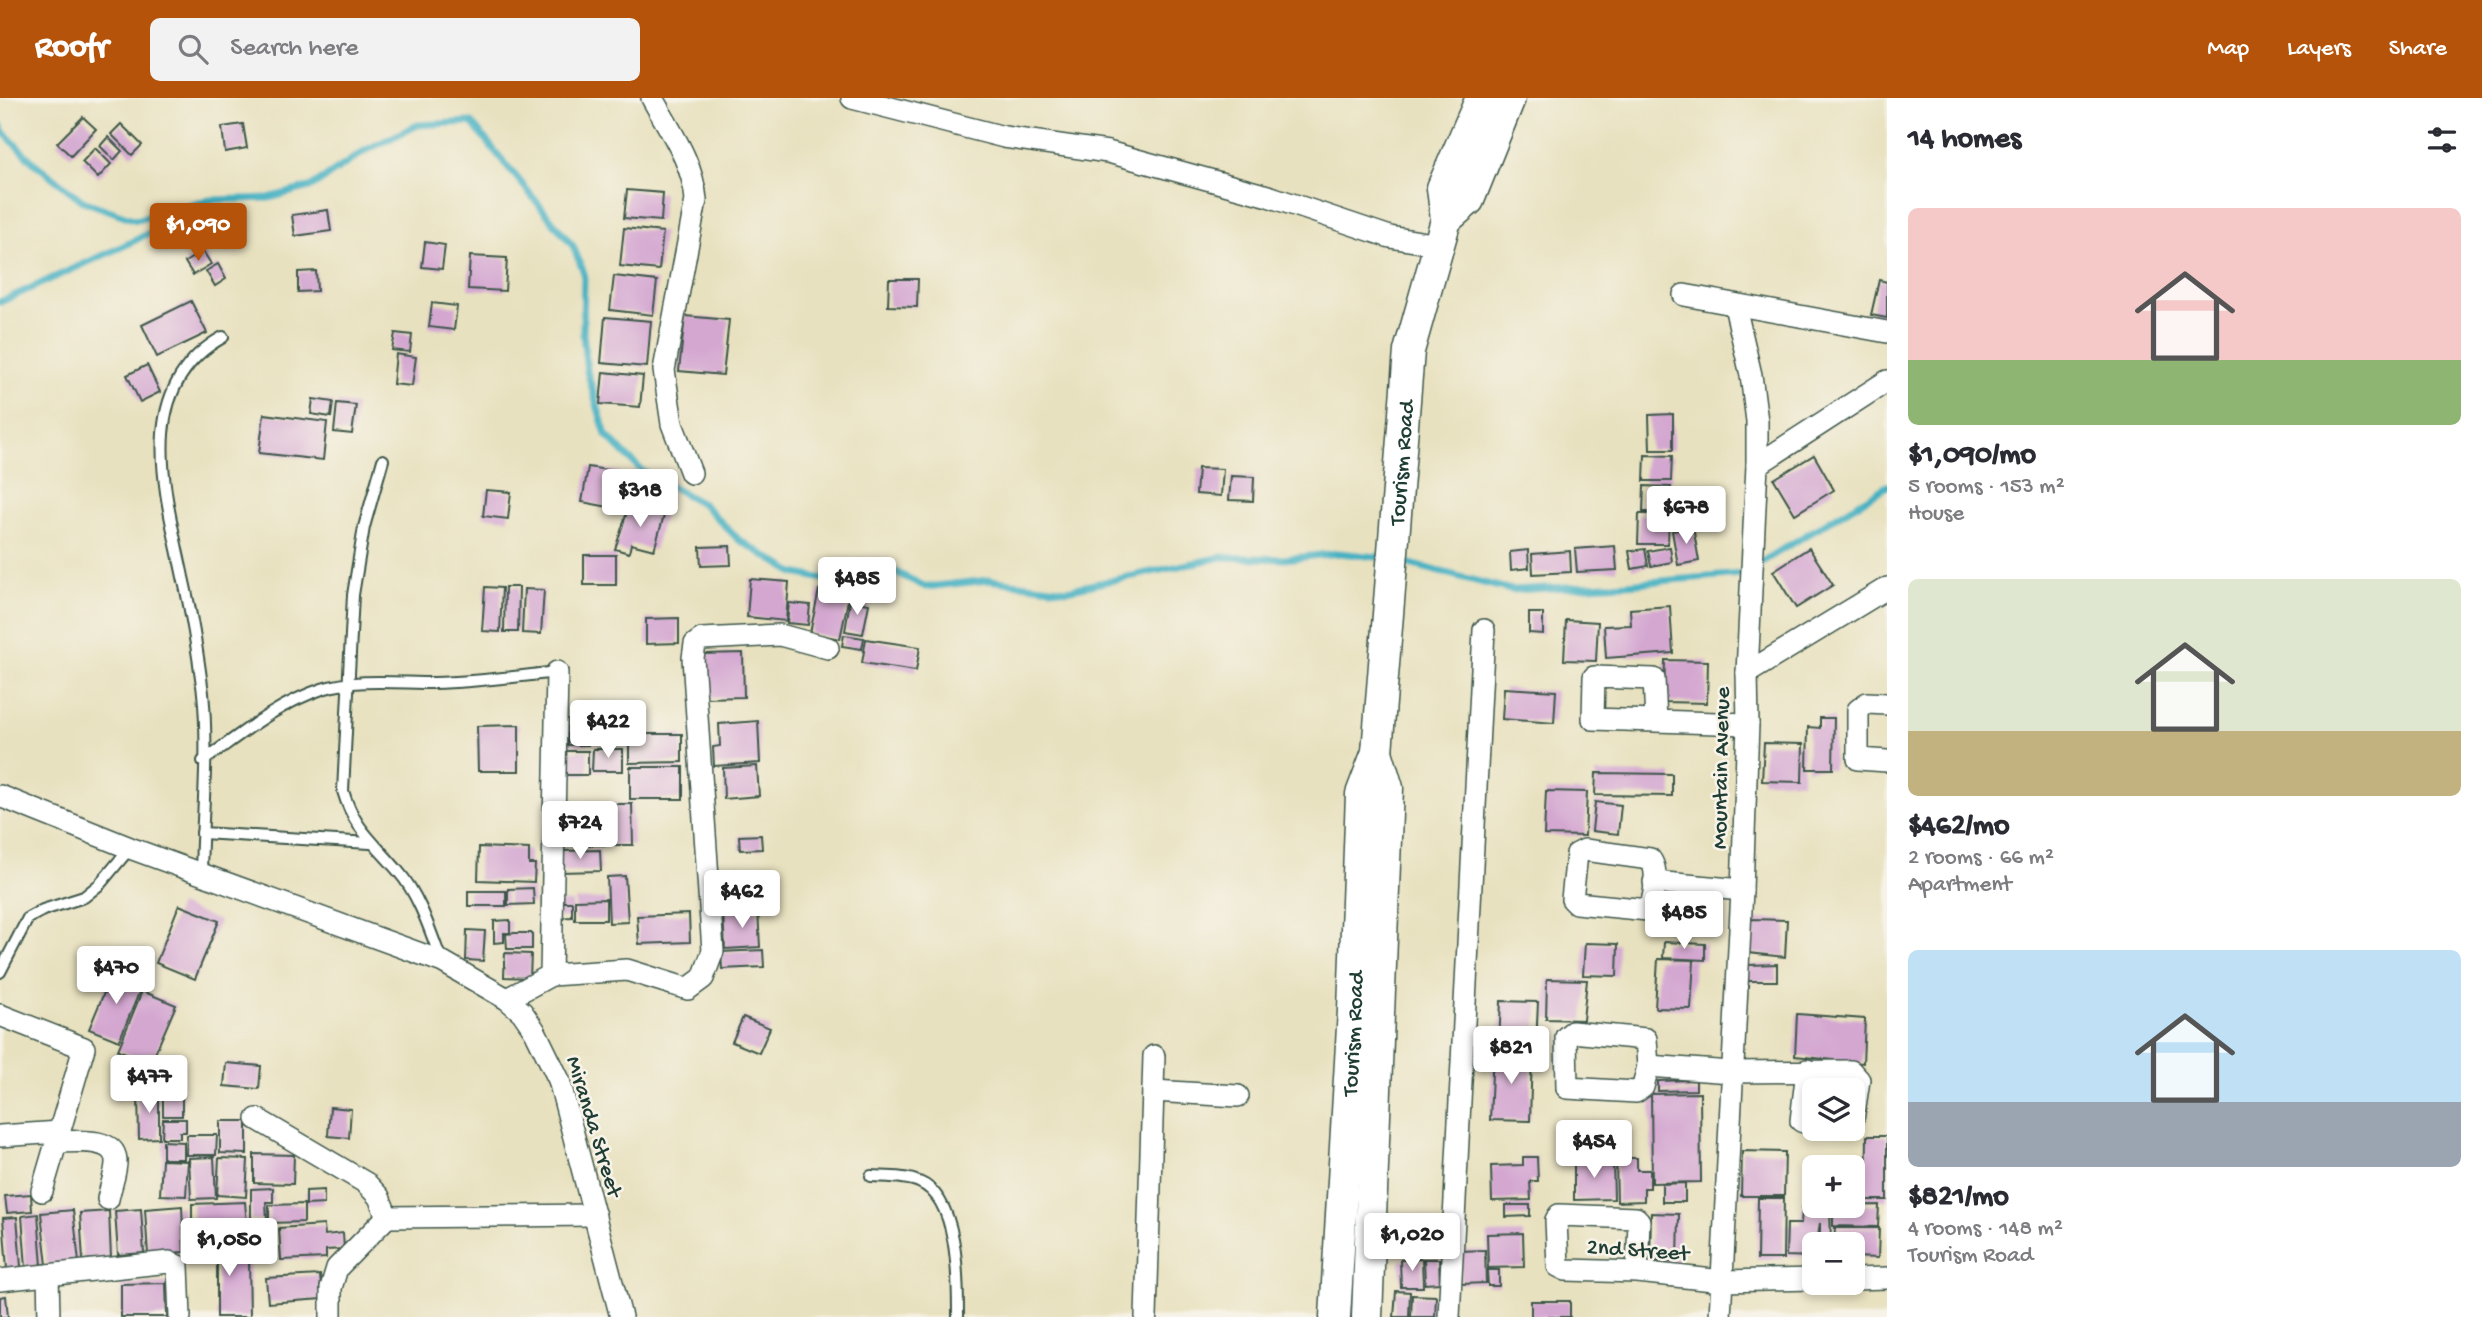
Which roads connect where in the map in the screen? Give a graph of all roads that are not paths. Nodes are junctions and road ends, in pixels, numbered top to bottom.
1 (652, 98) edge
2 (852, 98) edge
3 (1481, 98) edge
4 (1510, 98) edge
5 (1443, 232) junction
6 (1684, 295) dead end
7 (1735, 306) junction
8 (1887, 331) edge
9 (223, 337) dead end
10 (1887, 381) edge
11 (383, 460) dead end
12 (1757, 466) junction
13 (691, 473) dead end
14 (1887, 588) edge
15 (1484, 630) dead end
16 (828, 648) dead end
17 (556, 672) joint
18 (1747, 673) junction
19 (349, 683) junction
20 (1887, 704) edge
21 (1656, 721) junction
22 (1748, 724) junction
23 (1377, 752) junction
24 (203, 761) junction
25 (1887, 761) edge
26 (0, 796) edge
27 (202, 833) junction
28 (370, 843) junction
29 (130, 848) junction
30 (201, 874) junction
31 (1654, 882) dead end
32 (1742, 890) junction
33 (443, 962) junction
34 (0, 972) edge
35 (551, 975) junction
36 (507, 999) junction
37 (0, 1015) edge
38 (1154, 1056) dead end
39 (1648, 1066) dead end
40 (1807, 1070) junction
41 (1731, 1072) junction
42 (1806, 1078) edge
43 (1857, 1078) edge
44 (1153, 1091) junction
45 (1238, 1096) dead end
46 (257, 1119) dead end
47 (0, 1136) edge
48 (58, 1137) junction
49 (870, 1176) dead end
50 (42, 1191) dead end
51 (108, 1199) dead end
52 (595, 1215) junction
53 (387, 1217) junction
54 (1637, 1272) junction
55 (48, 1276) junction
56 (1887, 1278) edge
57 (1802, 1279) edge
58 (1865, 1279) edge
59 (0, 1280) edge
60 (1723, 1281) junction
61 (49, 1317) edge
62 (180, 1317) edge
63 (331, 1317) edge
64 (621, 1317) edge
65 (958, 1317) edge
66 (1146, 1317) edge
67 (1335, 1317) edge
68 (1367, 1317) edge
69 (1448, 1317) edge
70 (1720, 1317) edge

1 - 13 street
2 - 5 street
3 - 5 main road, Tourism Road
4 - 5 main road
5 - 23 main road, Tourism Road
6 - 7 street
7 - 8 street
7 - 12 street, Mountain Avenue
9 - 24 lane
10 - 12 street
11 - 19 lane
12 - 18 street, Mountain Avenue
14 - 18 street
15 - 69 street
16 - 35 street
17 - 19 lane
17 - 35 street
18 - 22 street, Mountain Avenue
19 - 24 lane
19 - 28 lane
20 - 25 street
21 - 21 street
21 - 22 street
22 - 32 street, Mountain Avenue
23 - 67 main road, Tourism Road
23 - 68 main road, Tourism Road
24 - 27 lane
26 - 29 street, Miranda Street
27 - 28 lane
27 - 30 lane
28 - 33 lane
29 - 30 street, Miranda Street
29 - 34 lane
30 - 33 street, Miranda Street
31 - 32 street
32 - 41 street, Mountain Avenue
33 - 36 street, Miranda Street
35 - 36 street
36 - 52 street, Miranda Street
37 - 48 street
38 - 44 street
39 - 41 street
40 - 41 street
40 - 42 street
40 - 43 street
41 - 60 street, Mountain Avenue
44 - 45 street
44 - 66 street
46 - 53 street
47 - 48 street
48 - 50 street
48 - 51 street
49 - 65 lane
52 - 53 street
52 - 64 street, Miranda Street
53 - 63 street
54 - 54 street, 2nd Street
54 - 60 street, 2nd Street
55 - 59 street
55 - 61 street
55 - 62 street
56 - 58 street
57 - 60 street, 2nd Street
60 - 70 street, Mountain Avenue

